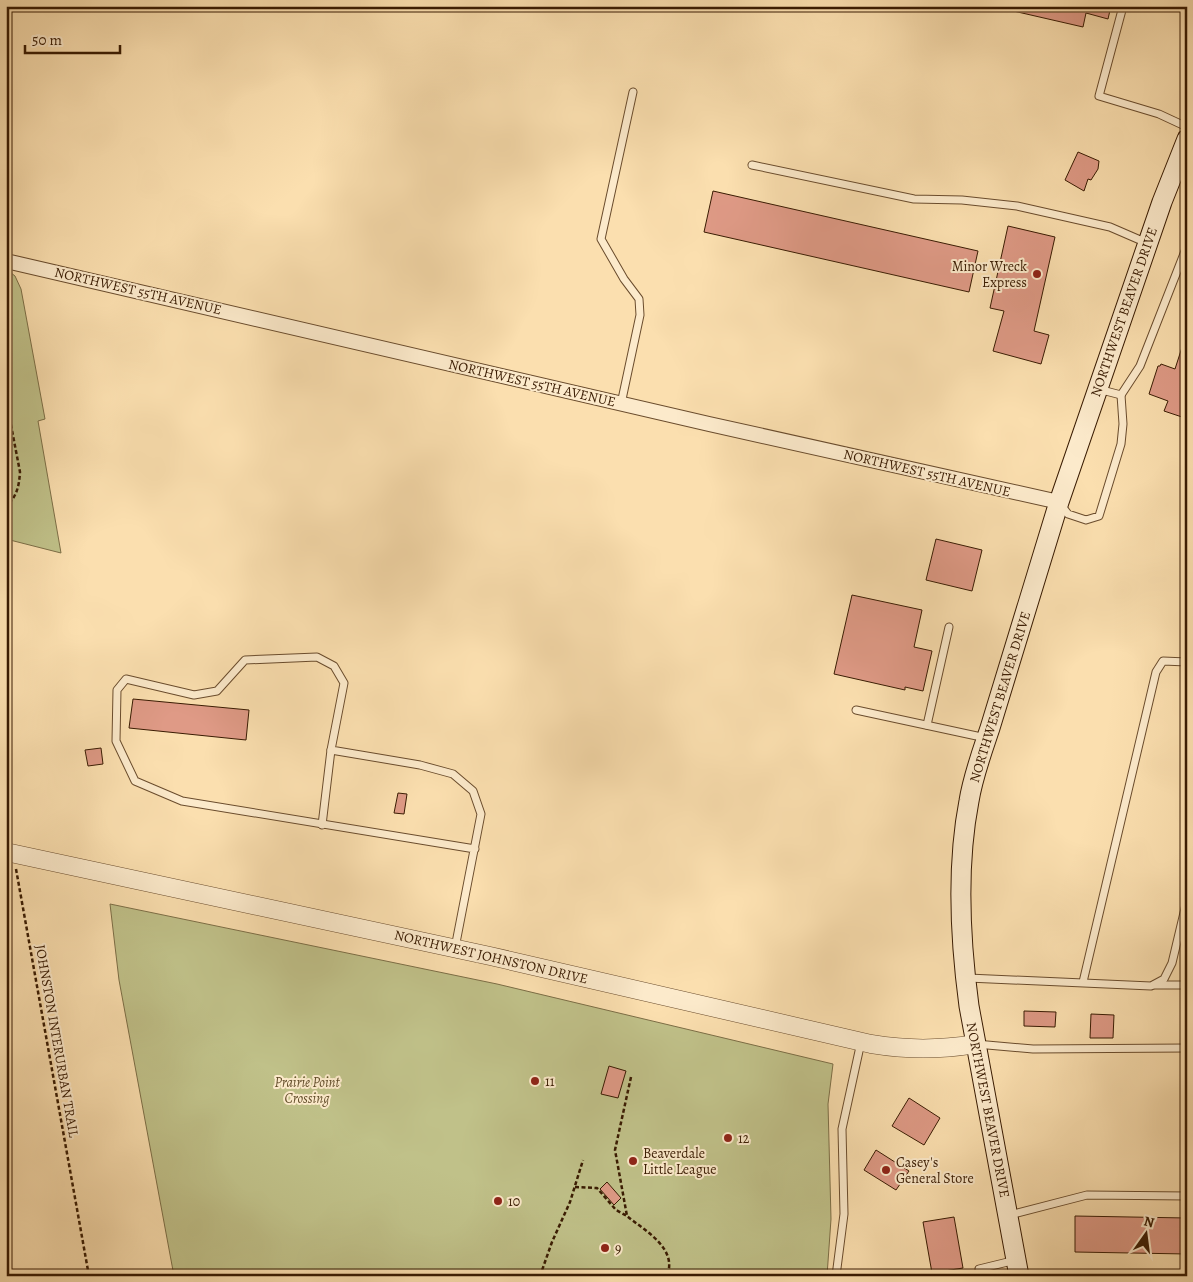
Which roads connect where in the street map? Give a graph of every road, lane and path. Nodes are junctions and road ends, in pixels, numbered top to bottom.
1 (1122, 10) dead end
2 (633, 92) dead end
3 (1187, 127) edge
4 (1187, 139) edge
5 (1182, 163) edge
6 (752, 165) dead end
7 (1148, 243) junction
8 (1187, 246) edge
9 (6, 261) edge
10 (1098, 388) junction
11 (1121, 395) junction
12 (6, 399) edge
13 (621, 404) junction
14 (11, 425) junction
15 (6, 430) edge
16 (1059, 502) junction
17 (6, 506) edge
18 (949, 627) dead end
19 (1187, 662) edge
20 (856, 710) dead end
21 (927, 725) junction
22 (987, 738) junction
23 (331, 750) junction
24 (6, 824) edge
25 (322, 824) junction
26 (475, 849) junction
27 (10, 852) edge
28 (1187, 900) edge
29 (455, 948) junction
30 (965, 978) junction
31 (1083, 982) junction
32 (1187, 985) edge
33 (1151, 986) junction
34 (861, 1042) junction
35 (976, 1044) junction
36 (1187, 1048) edge
37 (631, 1077) dead end
38 (583, 1160) dead end
39 (575, 1187) junction
40 (1187, 1196) edge
41 (626, 1216) junction
42 (1008, 1216) junction
43 (1018, 1268) edge
44 (88, 1276) edge
45 (540, 1276) edge
46 (667, 1276) edge
47 (836, 1276) edge
48 (980, 1276) edge

1 - 3 lane
2 - 13 lane
4 - 5 main road, NORTHWEST BEAVER DRIVE
5 - 7 main road, NORTHWEST BEAVER DRIVE
6 - 7 lane
7 - 10 main road, NORTHWEST BEAVER DRIVE
8 - 11 lane
9 - 13 street, NORTHWEST 55TH AVENUE
10 - 11 lane
10 - 16 main road, NORTHWEST BEAVER DRIVE
11 - 16 lane
12 - 14 path
13 - 16 street, NORTHWEST 55TH AVENUE
14 - 15 path
14 - 17 path
16 - 22 main road, NORTHWEST BEAVER DRIVE
18 - 21 lane
19 - 31 lane
20 - 21 lane
21 - 22 lane
22 - 30 main road, NORTHWEST BEAVER DRIVE
23 - 25 lane
23 - 25 lane
23 - 26 lane
24 - 27 path, JOHNSTON INTERURBAN TRAIL
25 - 26 lane
26 - 29 lane
27 - 29 street, NORTHWEST JOHNSTON DRIVE
27 - 44 path, JOHNSTON INTERURBAN TRAIL
28 - 33 lane
29 - 34 street, NORTHWEST JOHNSTON DRIVE
30 - 31 lane
30 - 35 main road, NORTHWEST BEAVER DRIVE
31 - 33 lane
32 - 33 lane
34 - 35 street, NORTHWEST JOHNSTON DRIVE
34 - 47 lane
35 - 36 lane
35 - 42 main road, NORTHWEST BEAVER DRIVE
37 - 41 path
38 - 39 path
39 - 41 path
39 - 45 path
40 - 42 lane
41 - 46 path
42 - 43 main road, NORTHWEST BEAVER DRIVE
43 - 48 lane

